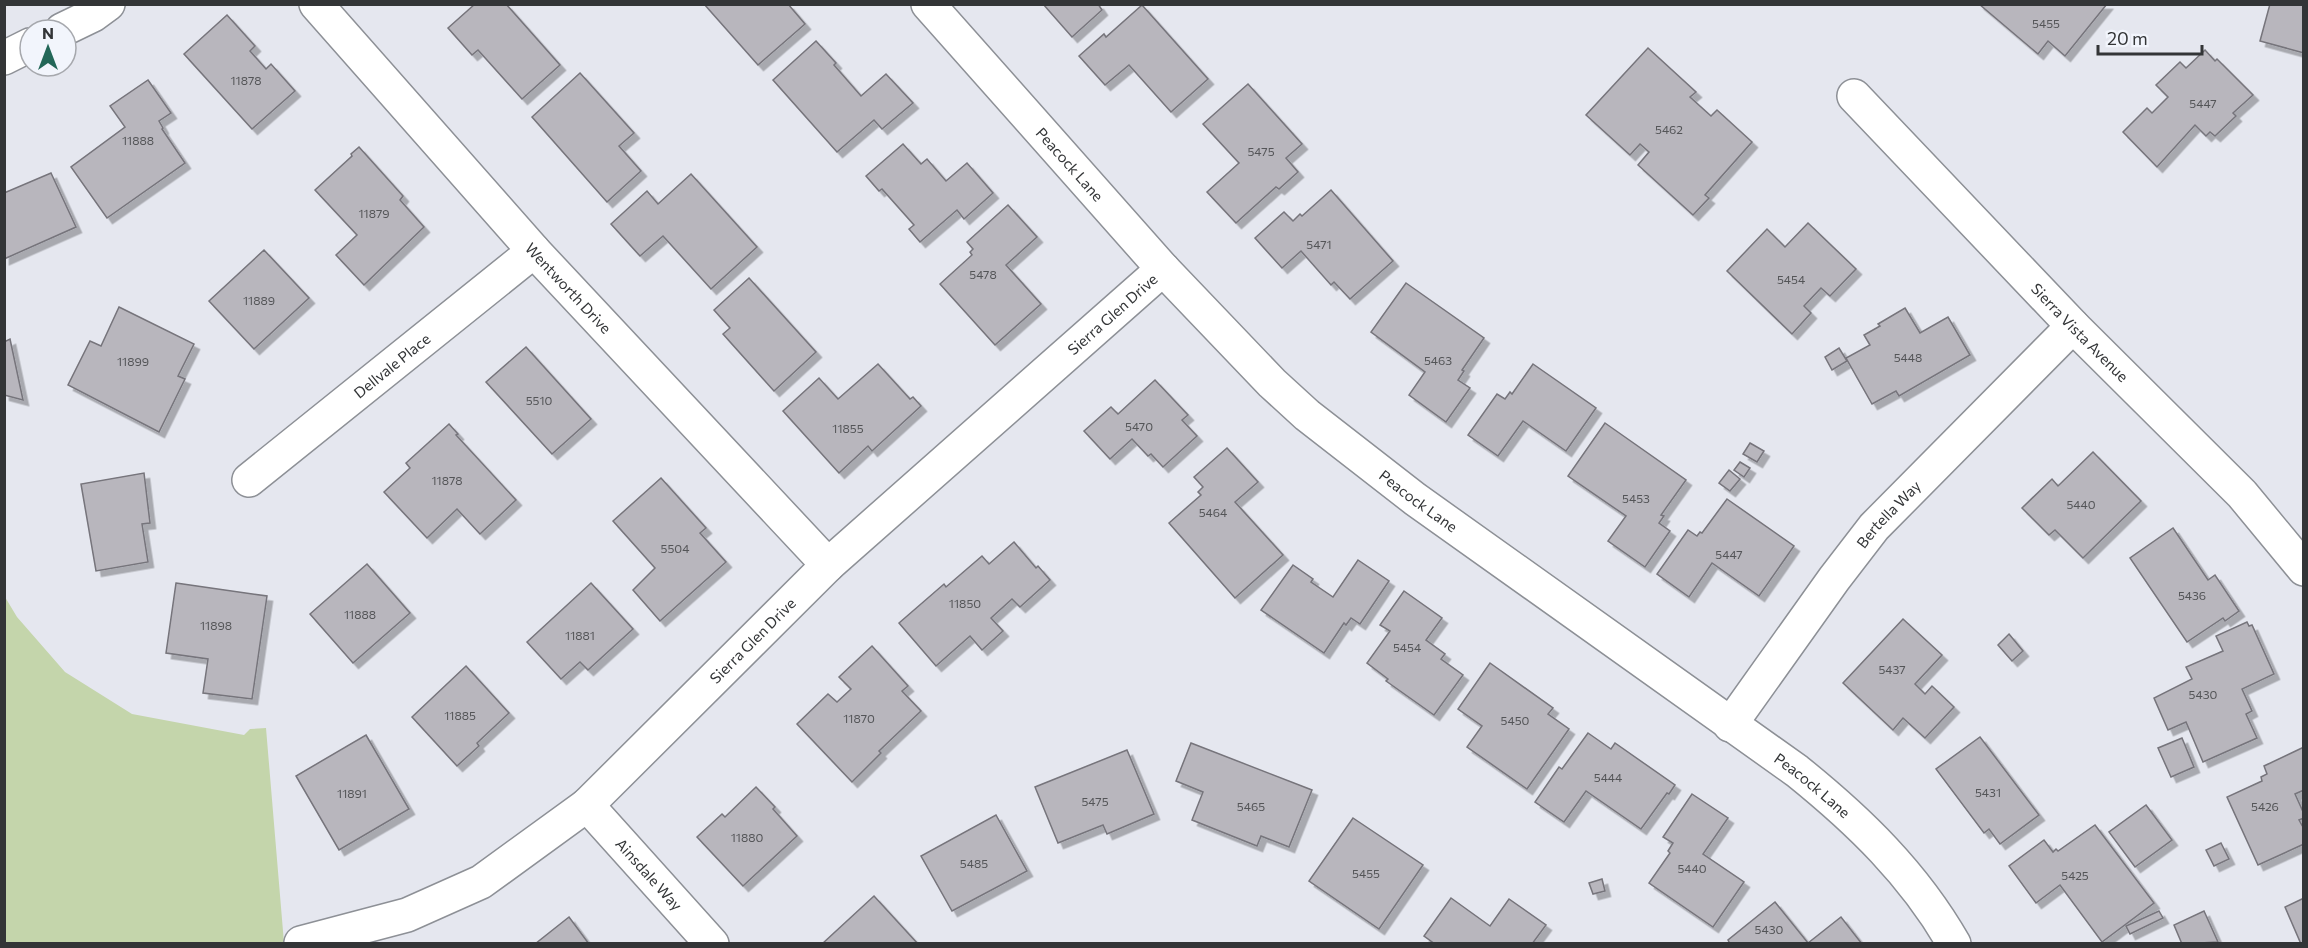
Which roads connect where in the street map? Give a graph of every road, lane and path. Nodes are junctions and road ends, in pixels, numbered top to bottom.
1 (108, 4) edge
2 (316, 4) edge
3 (928, 4) edge
4 (78, 22) edge
5 (18, 51) edge
6 (4, 58) edge
7 (1854, 96) dead end
8 (534, 251) junction
9 (1163, 269) junction
10 (2073, 326) junction
11 (249, 480) dead end
12 (828, 565) junction
13 (2304, 569) edge
14 (1730, 725) junction
15 (587, 805) junction
16 (301, 944) edge
17 (712, 944) edge
18 (1954, 944) edge

1 - 4 street
2 - 8 street, Wentworth Drive
3 - 9 street, Peacock Lane
5 - 6 street
7 - 10 street, Sierra Vista Avenue
8 - 11 street, Dellvale Place
8 - 12 street, Wentworth Drive
9 - 12 street, Sierra Glen Drive
9 - 14 street, Peacock Lane
10 - 13 street, Sierra Vista Avenue
10 - 14 street, Bertella Way
12 - 15 street, Sierra Glen Drive
14 - 18 street, Peacock Lane
15 - 16 street, Sierra Glen Drive
15 - 17 street, Ainsdale Way

